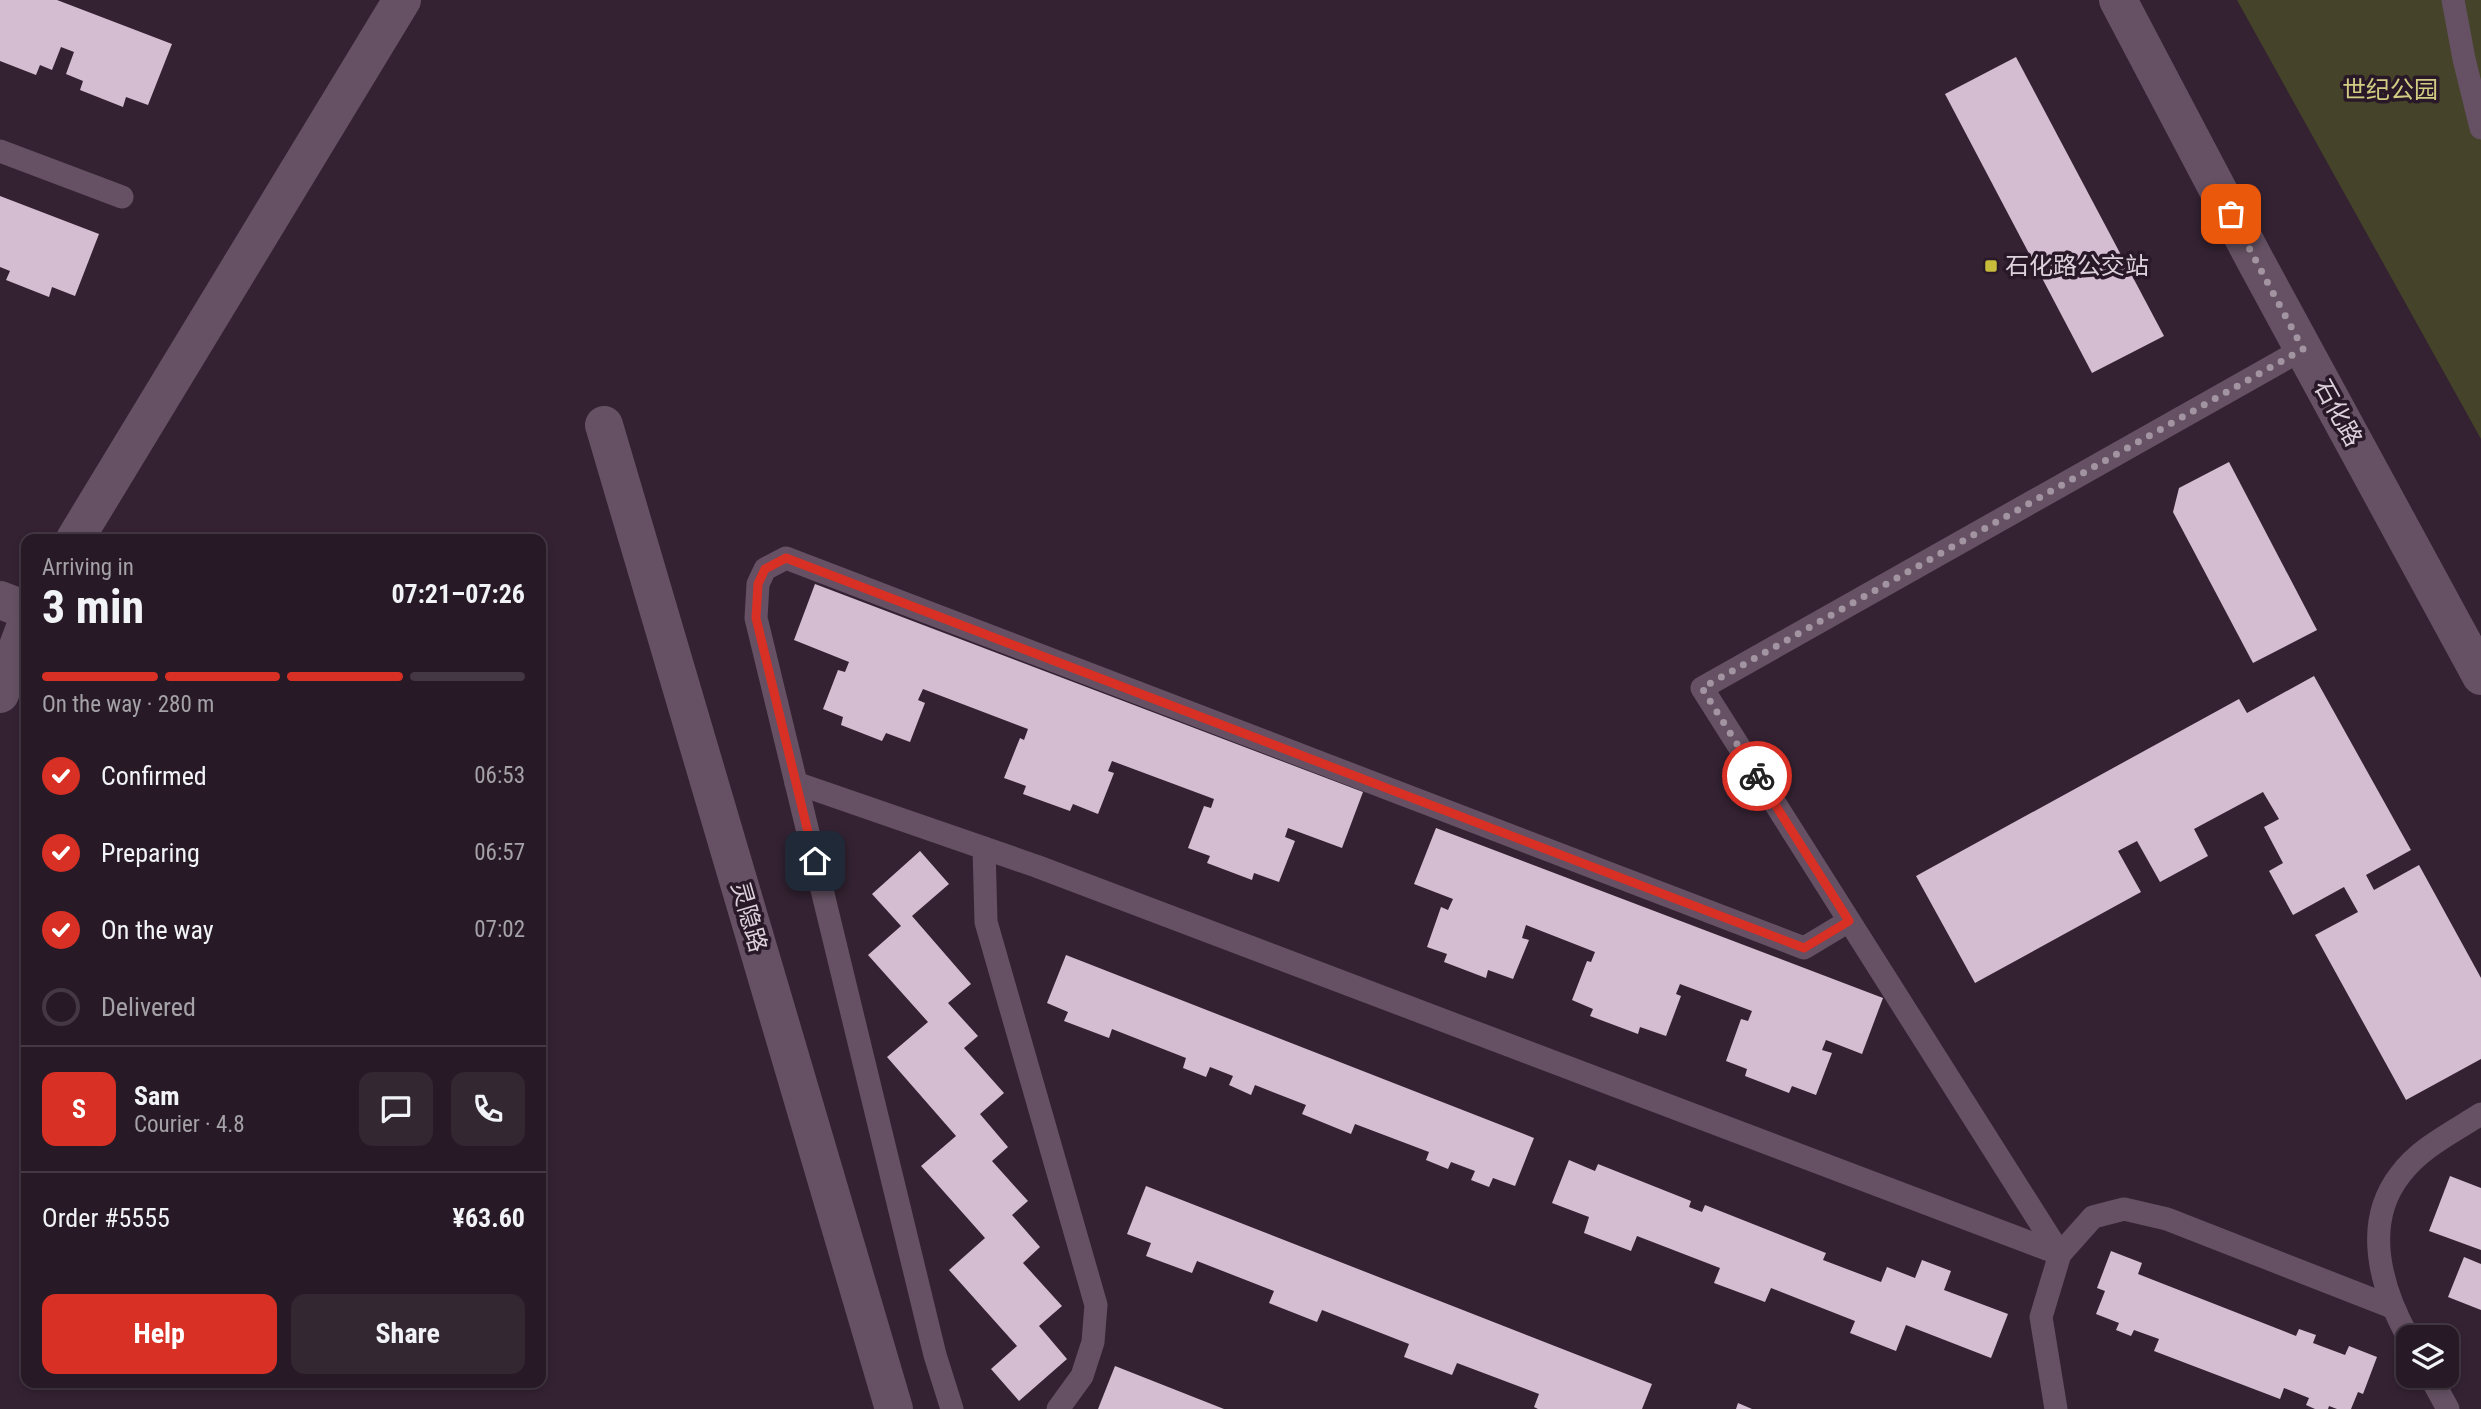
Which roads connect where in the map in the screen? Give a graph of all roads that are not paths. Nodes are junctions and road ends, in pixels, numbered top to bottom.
1 (402, 0) edge
2 (2118, 0) edge
3 (2453, 0) edge
4 (2481, 128) edge
5 (0, 151) edge
6 (122, 197) dead end
7 (2303, 349) junction
8 (604, 425) dead end
9 (78, 534) edge
10 (0, 600) edge
11 (21, 608) edge
12 (21, 638) edge
13 (2481, 676) edge
14 (0, 694) edge
15 (796, 783) junction
16 (984, 848) junction
17 (1849, 921) junction
18 (2481, 1114) edge
19 (2060, 1254) junction
20 (2392, 1307) junction
21 (2402, 1325) edge
22 (2437, 1388) edge
23 (894, 1409) edge
24 (952, 1409) edge
25 (1058, 1409) edge
26 (2056, 1409) edge
27 (2448, 1409) edge

1 - 9 street
2 - 7 street, 石化路
3 - 4 lane
5 - 6 lane
7 - 13 street, 石化路
7 - 17 lane
8 - 23 street, 灵隐路
10 - 11 street
12 - 14 street
15 - 16 lane
15 - 17 lane
15 - 24 lane
16 - 19 lane
16 - 25 lane
17 - 19 lane
18 - 20 lane
19 - 20 lane
19 - 26 lane
20 - 21 lane
22 - 27 lane

